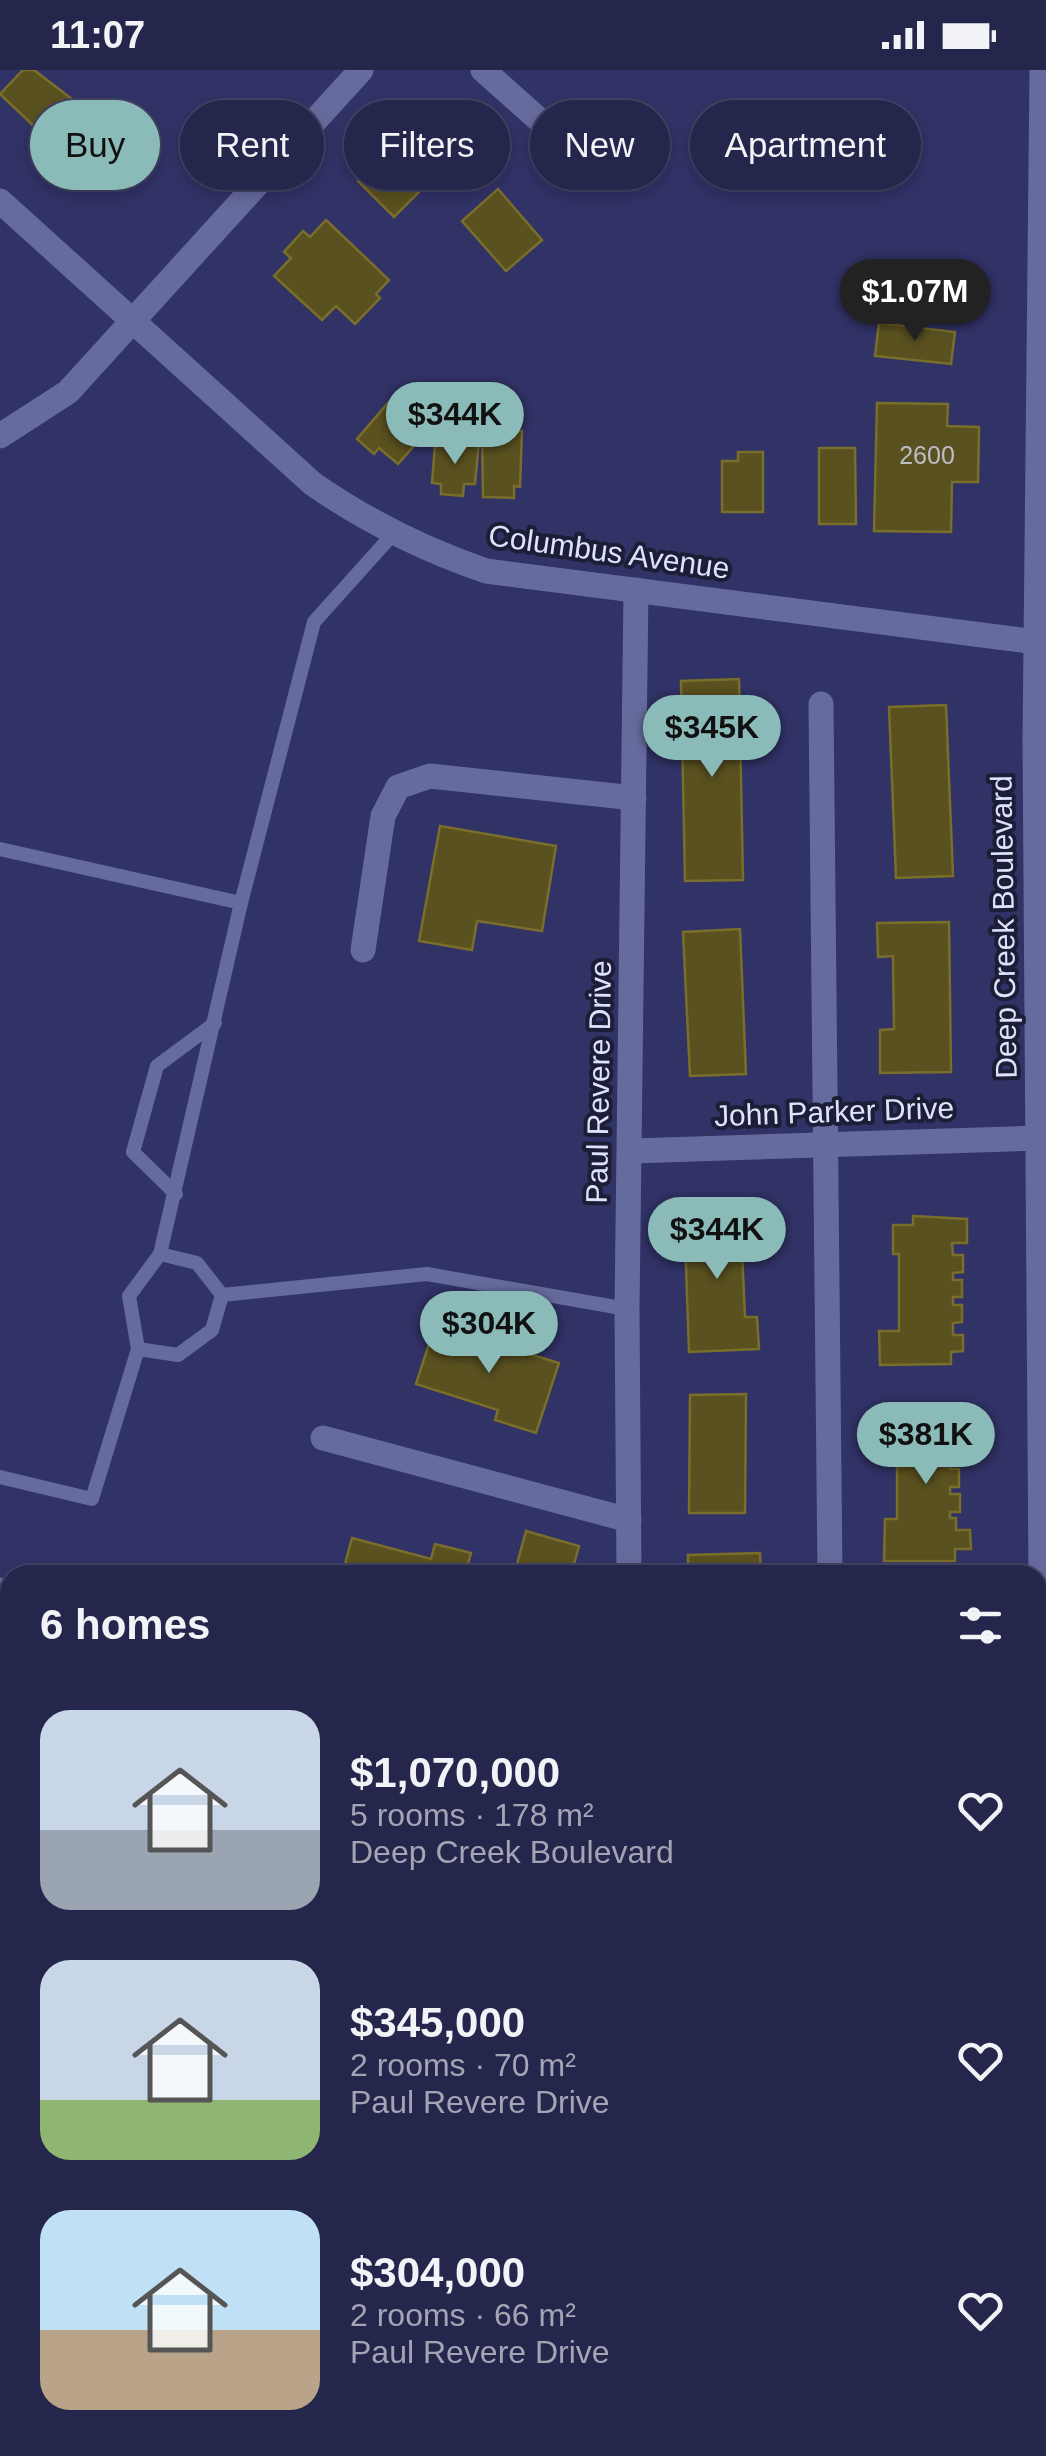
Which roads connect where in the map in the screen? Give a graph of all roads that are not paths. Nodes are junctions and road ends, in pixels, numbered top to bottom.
1 (361, 70) edge
2 (483, 70) edge
3 (1042, 70) edge
4 (530, 112) edge
5 (0, 201) edge
6 (133, 321) junction
7 (0, 436) edge
8 (1042, 436) edge
9 (393, 534) junction
10 (636, 590) junction
11 (1036, 642) junction
12 (821, 704) dead end
13 (634, 798) junction
14 (0, 849) edge
15 (240, 902) junction
16 (1042, 937) edge
17 (363, 950) dead end
18 (215, 1023) junction
19 (1038, 1138) junction
20 (825, 1145) junction
21 (632, 1151) junction
22 (176, 1194) junction
23 (160, 1254) junction
24 (222, 1295) junction
25 (627, 1309) junction
26 (138, 1349) junction
27 (1043, 1436) edge
28 (323, 1438) dead end
29 (0, 1477) edge
30 (629, 1520) junction
31 (629, 1565) edge
32 (830, 1565) edge
33 (1043, 1565) edge

1 - 6 street
2 - 4 street
3 - 8 street, Deep Creek Boulevard
5 - 6 street, Columbus Avenue
6 - 7 street
6 - 9 street, Columbus Avenue
8 - 11 street, Deep Creek Boulevard
9 - 10 street, Columbus Avenue
9 - 15 lane
10 - 11 street, Columbus Avenue
10 - 13 street, Paul Revere Drive
11 - 16 street, Deep Creek Boulevard
12 - 20 street
13 - 17 street
13 - 21 street, Paul Revere Drive
14 - 15 lane
15 - 18 lane
16 - 19 street, Deep Creek Boulevard
18 - 22 lane
18 - 22 lane
19 - 20 street, John Parker Drive
19 - 27 street, Deep Creek Boulevard
20 - 21 street, John Parker Drive
20 - 32 street
21 - 25 street, Paul Revere Drive
22 - 23 lane
23 - 24 lane
23 - 26 lane
24 - 25 lane
24 - 26 lane
25 - 30 street, Paul Revere Drive
26 - 29 lane
27 - 33 street, Deep Creek Boulevard
28 - 30 street
30 - 31 street, Paul Revere Drive

